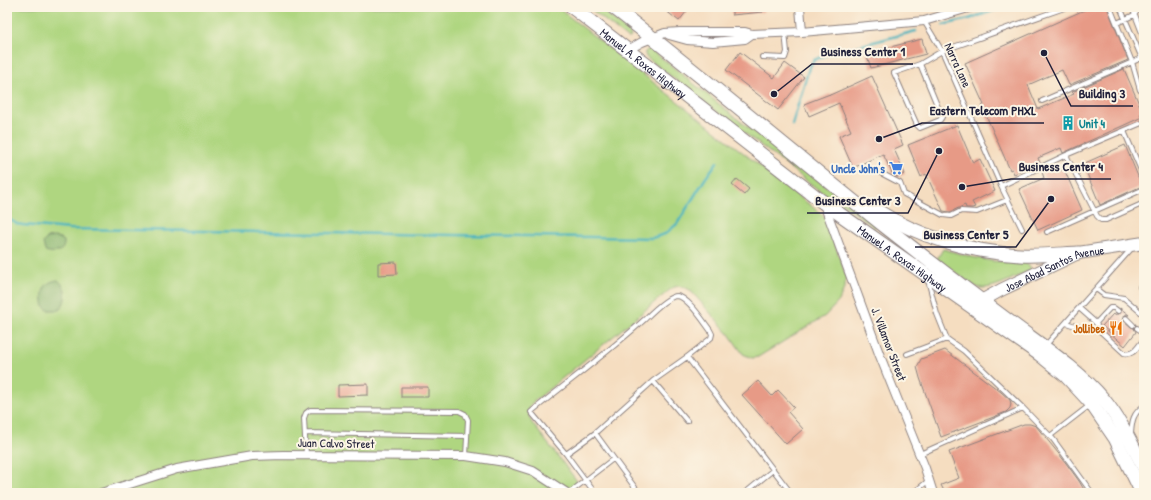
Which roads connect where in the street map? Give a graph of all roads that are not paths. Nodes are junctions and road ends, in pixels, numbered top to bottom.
1 (572, 7) edge
2 (613, 7) edge
3 (800, 7) edge
4 (972, 7) edge
5 (1067, 7) edge
6 (1110, 7) edge
7 (1120, 7) edge
8 (1132, 7) edge
9 (1140, 7) edge
10 (1134, 14) junction
11 (1125, 20) junction
12 (924, 21) junction
13 (1117, 23) junction
14 (785, 32) junction
15 (802, 32) junction
16 (652, 38) junction
17 (1144, 38) edge
18 (628, 50) junction
19 (942, 51) junction
20 (762, 57) dead end
21 (1143, 58) edge
22 (1132, 62) junction
23 (1144, 63) edge
24 (920, 64) junction
25 (1140, 90) dead end
26 (1042, 101) dead end
27 (1144, 122) edge
28 (1124, 131) junction
29 (1066, 155) junction
30 (877, 171) dead end
31 (1144, 177) edge
32 (828, 180) junction
33 (1001, 186) junction
34 (1144, 189) edge
35 (1007, 200) junction
36 (824, 203) junction
37 (1144, 203) edge
38 (1095, 211) junction
39 (1022, 229) dead end
40 (1047, 232) dead end
41 (1139, 244) edge
42 (1078, 253) junction
43 (926, 275) junction
44 (1096, 288) junction
45 (976, 304) junction
46 (1079, 308) junction
47 (1118, 311) dead end
48 (1144, 315) edge
49 (1126, 318) dead end
50 (1066, 323) junction
51 (1096, 323) junction
52 (1133, 325) dead end
53 (1137, 328) dead end
54 (1144, 329) edge
55 (1099, 330) junction
56 (948, 339) junction
57 (1144, 339) edge
58 (1041, 351) junction
59 (906, 354) dead end
60 (687, 357) junction
61 (653, 381) junction
62 (1092, 403) junction
63 (1144, 406) edge
64 (1023, 408) junction
65 (687, 421) dead end
66 (305, 433) junction
67 (595, 433) junction
68 (467, 436) junction
69 (1050, 436) junction
70 (1131, 441) junction
71 (566, 454) junction
72 (919, 454) junction
73 (306, 455) junction
74 (466, 456) junction
75 (613, 459) junction
76 (1144, 468) edge
77 (773, 470) junction
78 (586, 480) junction
79 (928, 481) junction
80 (101, 493) edge
81 (568, 493) edge
82 (595, 493) edge
83 (639, 493) edge
84 (745, 493) edge
85 (791, 493) edge
86 (913, 493) edge
87 (933, 493) edge
88 (1092, 493) edge
89 (1142, 493) edge

1 - 18 main road, Manuel A. Roxas Highway
2 - 16 main road, Manuel A. Roxas Highway
3 - 15 street
4 - 12 street
5 - 19 lane
6 - 13 lane
7 - 11 lane
8 - 10 lane
9 - 10 lane
10 - 11 lane
10 - 17 lane
11 - 13 lane
11 - 21 lane
12 - 15 street
12 - 19 lane, Narra Lane
13 - 22 lane
14 - 15 street
14 - 16 street
14 - 20 lane
16 - 18 street
16 - 32 main road, Manuel A. Roxas Highway
18 - 36 main road, Manuel A. Roxas Highway
19 - 24 lane
19 - 33 lane, Narra Lane
21 - 22 lane
21 - 23 lane
22 - 25 lane
22 - 26 lane
24 - 24 lane
27 - 28 lane
28 - 29 lane
28 - 31 lane
29 - 33 lane
29 - 38 lane
30 - 35 lane
32 - 42 main road
32 - 45 main road, Manuel A. Roxas Highway
33 - 35 lane, Narra Lane
34 - 38 lane
35 - 39 lane, Narra Lane
36 - 43 main road, Manuel A. Roxas Highway
36 - 72 street, J. Villamor Street
37 - 38 lane
38 - 40 lane
41 - 42 main road, Jose Abad Santos Avenue
41 - 44 lane
42 - 45 main road, Jose Abad Santos Avenue
43 - 45 main road, Manuel A. Roxas Highway
43 - 56 lane
44 - 46 lane
44 - 48 lane
45 - 58 main road, Manuel A. Roxas Highway
46 - 50 lane
46 - 51 lane
47 - 51 lane
49 - 52 lane
50 - 55 lane
50 - 58 lane
51 - 55 lane
53 - 54 lane
55 - 57 lane
56 - 59 lane
56 - 64 lane
58 - 62 main road, Manuel A. Roxas Highway
58 - 70 main road, Manuel A. Roxas Highway
60 - 61 lane
60 - 71 lane
60 - 77 lane
61 - 65 lane
61 - 67 lane
62 - 69 lane
62 - 89 main road, Manuel A. Roxas Highway
63 - 70 lane
64 - 69 lane
64 - 72 lane
66 - 68 lane
66 - 68 lane
66 - 73 lane
67 - 71 lane
67 - 75 lane
68 - 74 lane
69 - 88 lane
70 - 76 main road, Manuel A. Roxas Highway
71 - 78 lane
72 - 79 street, J. Villamor Street
73 - 74 street, Juan Calvo Street
73 - 80 street, Juan Calvo Street
74 - 81 street, Juan Calvo Street
75 - 78 lane
75 - 83 lane
77 - 84 lane
77 - 85 lane
78 - 81 lane
78 - 82 lane
79 - 86 lane
79 - 87 street, J. Villamor Street

